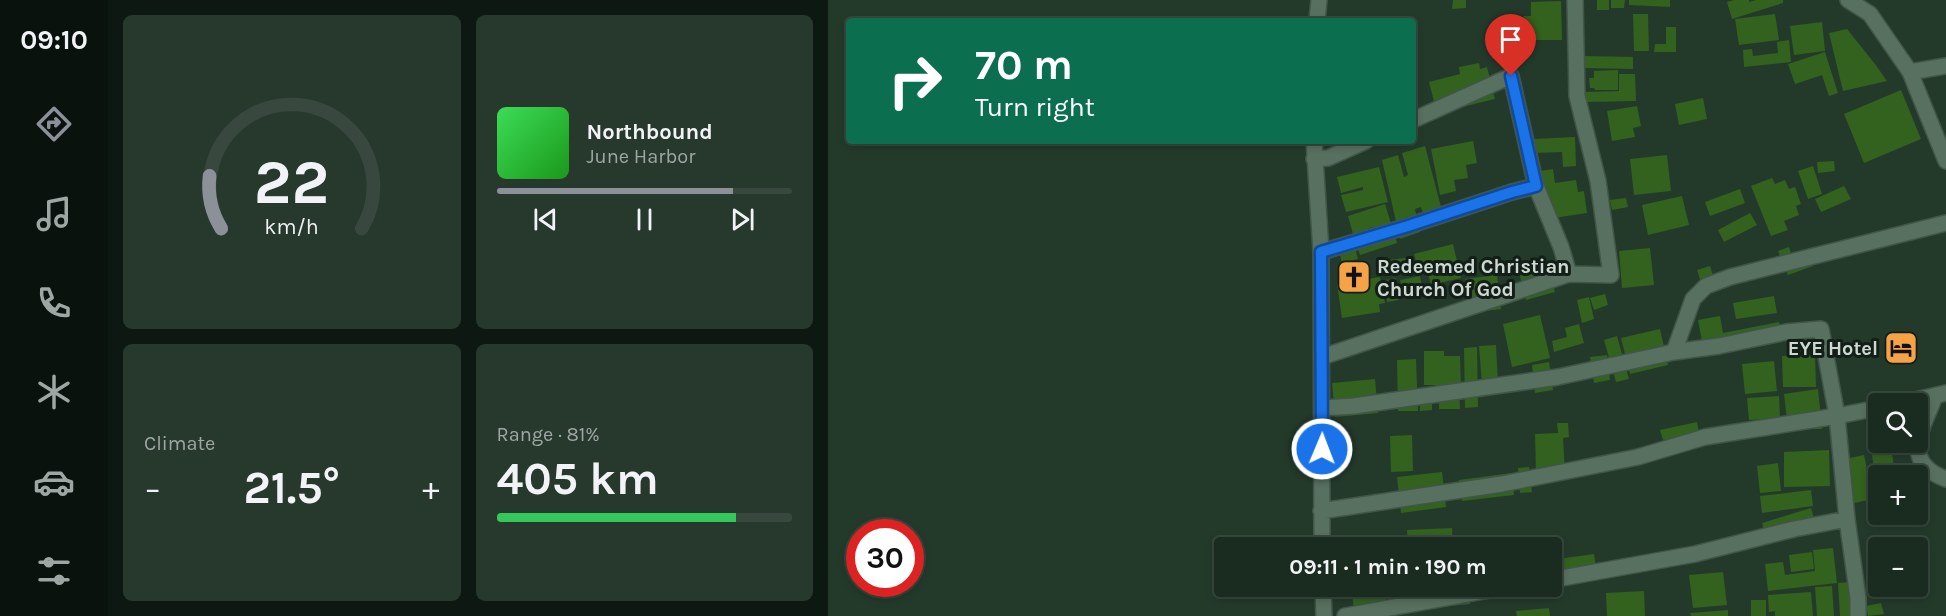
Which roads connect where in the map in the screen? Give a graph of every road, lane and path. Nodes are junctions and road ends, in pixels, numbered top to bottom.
1 (1319, 0) edge
2 (1575, 0) edge
3 (1848, 0) edge
4 (1317, 18) edge
5 (1946, 66) edge
6 (1910, 72) junction
7 (1416, 119) edge
8 (1314, 144) edge
9 (1359, 144) edge
10 (1314, 159) junction
11 (1946, 161) edge
12 (1536, 186) junction
13 (1946, 223) edge
14 (1321, 252) junction
15 (1569, 274) junction
16 (1674, 352) junction
17 (1322, 357) junction
18 (1940, 394) edge
19 (1323, 408) junction
20 (1868, 410) edge
21 (1837, 416) junction
22 (1946, 479) edge
23 (1321, 511) junction
24 (1847, 519) junction
25 (1322, 537) edge
26 (1562, 578) edge
27 (1323, 597) edge
28 (1451, 597) edge
29 (1324, 616) edge
30 (1345, 616) edge
31 (1855, 616) edge

1 - 4 street
2 - 15 street
3 - 6 street
5 - 6 street
6 - 11 street
7 - 12 street
8 - 10 street
9 - 10 street
10 - 14 street
12 - 14 street
12 - 15 street
13 - 16 street
14 - 17 street
15 - 17 street
16 - 19 street
16 - 21 street
17 - 19 street
18 - 22 street
19 - 23 street
20 - 21 street
21 - 23 street
21 - 24 street
23 - 25 street
24 - 26 street
24 - 31 street
27 - 29 street
28 - 30 street

